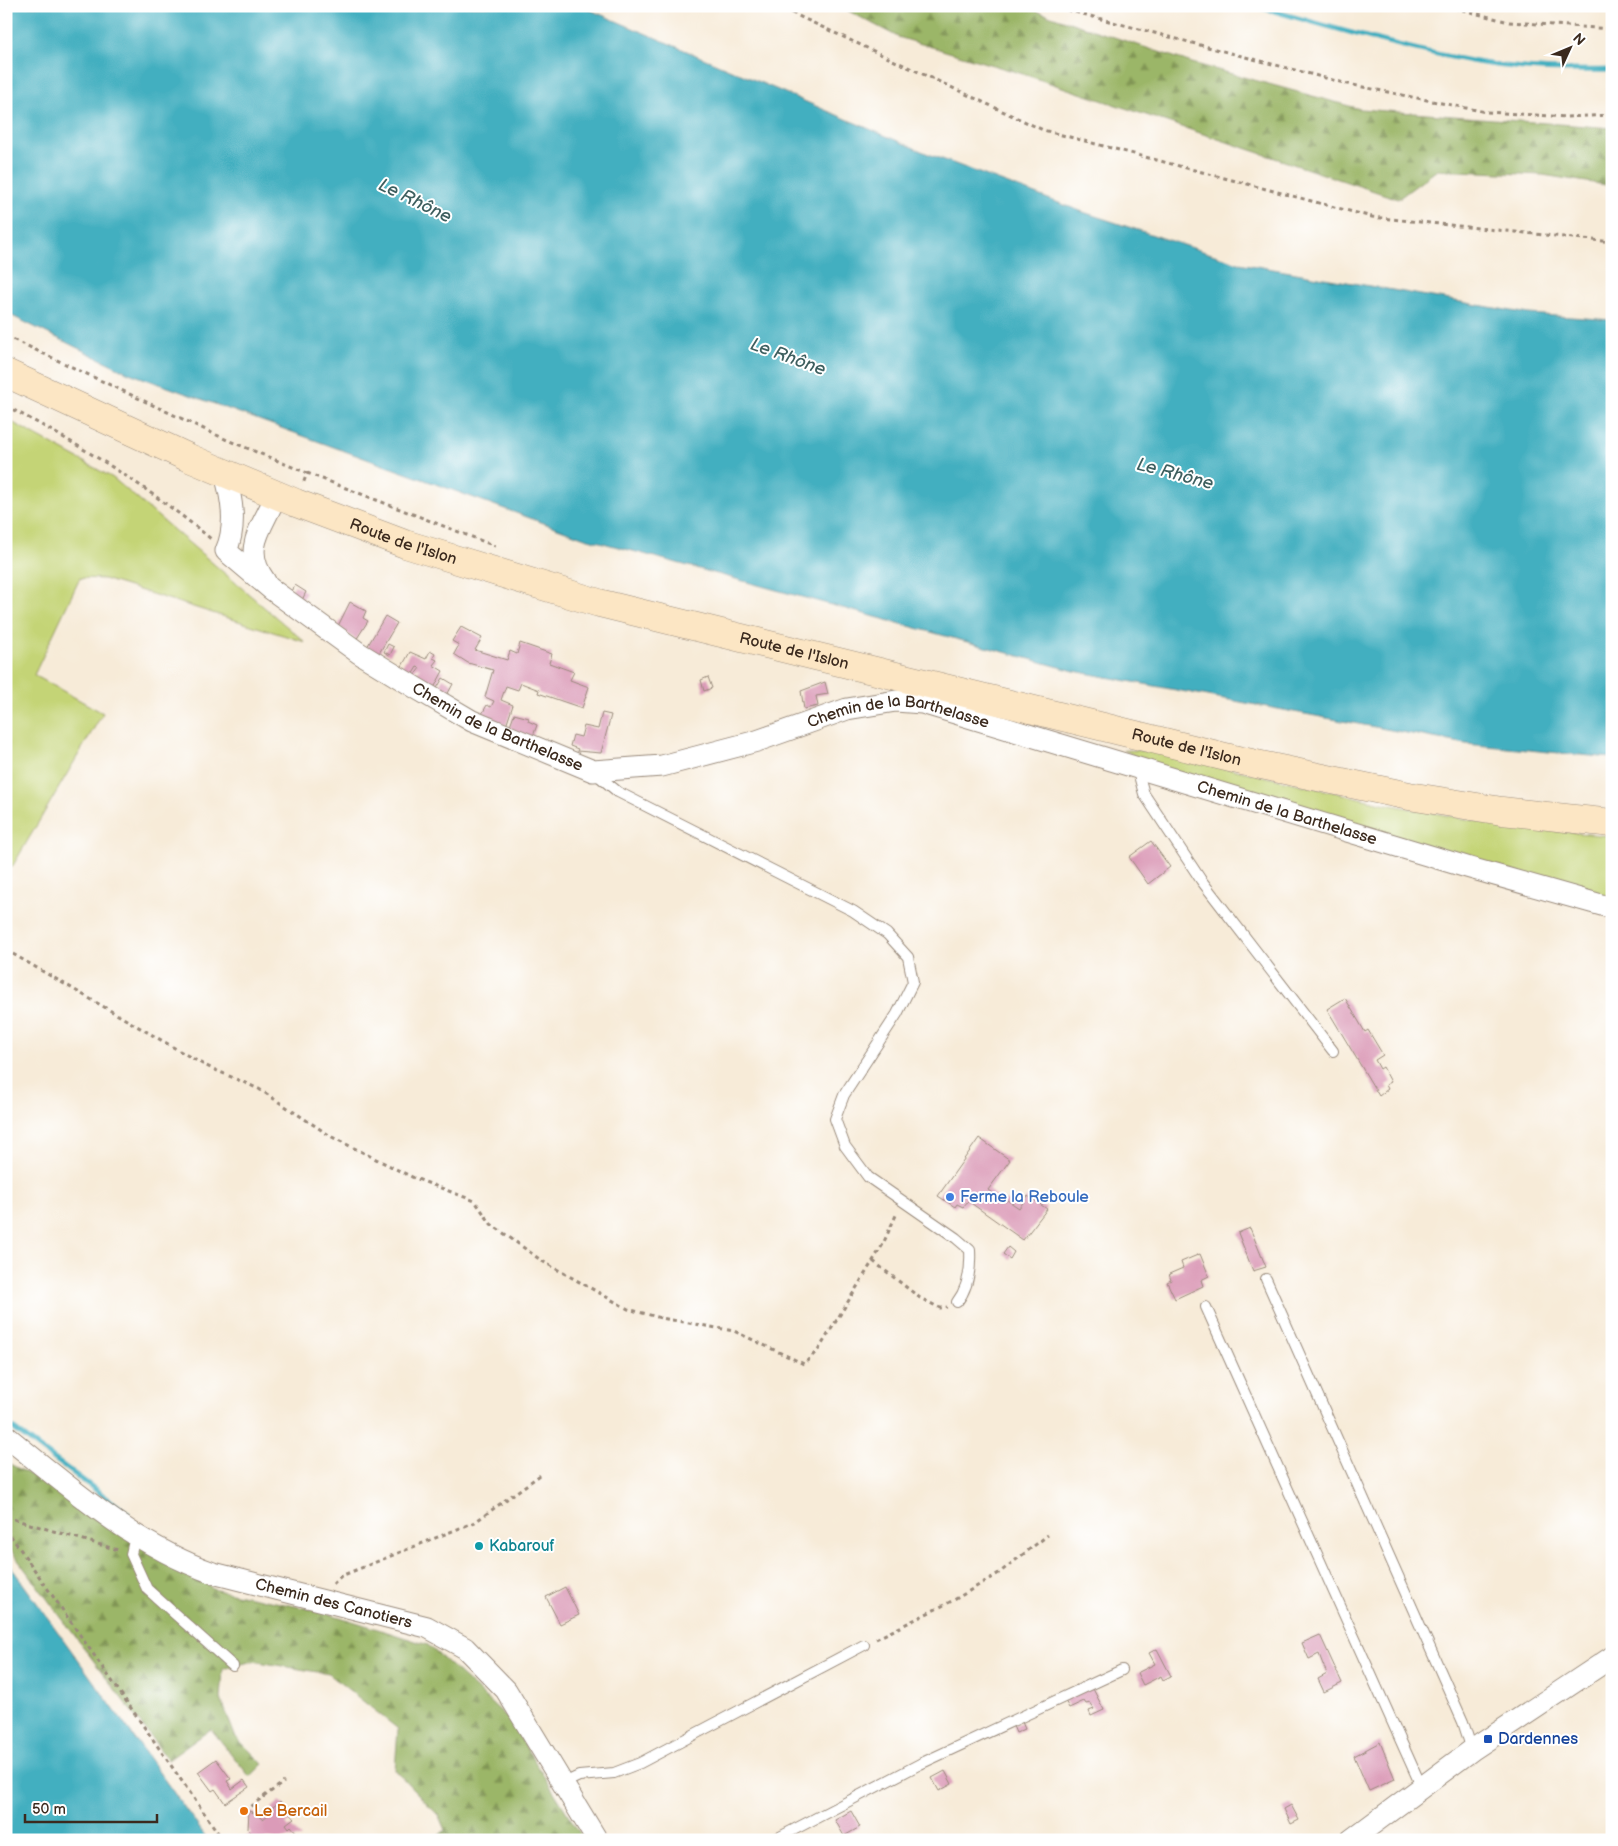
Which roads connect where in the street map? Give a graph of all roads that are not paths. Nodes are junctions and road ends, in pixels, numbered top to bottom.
1 (6, 373) edge
2 (225, 474) junction
3 (286, 499) junction
4 (271, 589) junction
5 (1137, 768) junction
6 (593, 771) junction
7 (1612, 823) edge
8 (1612, 908) edge
9 (1332, 1051) dead end
10 (1266, 1279) dead end
11 (956, 1302) road end
12 (1206, 1307) dead end
13 (6, 1436) edge
14 (133, 1545) junction
15 (864, 1645) road end
16 (1612, 1657) edge
17 (233, 1666) dead end
18 (1122, 1670) dead end
19 (1472, 1750) junction
20 (562, 1784) junction
21 (1422, 1788) junction
22 (597, 1840) edge
23 (774, 1840) edge
24 (1352, 1840) edge

1 - 2 street, Route de l'Islon
2 - 3 street, Route de l'Islon
2 - 4 street, Chemin de la Barthelasse
3 - 4 street
3 - 7 street, Route de l'Islon
4 - 6 street, Chemin de la Barthelasse
5 - 6 street, Chemin de la Barthelasse
5 - 8 street, Chemin de la Barthelasse
5 - 9 lane
6 - 11 lane
10 - 19 lane
12 - 21 lane
13 - 14 street, Chemin des Canotiers
14 - 17 lane
14 - 20 street, Chemin des Canotiers
15 - 20 lane
16 - 19 street
18 - 23 lane
19 - 21 street
20 - 22 street, Chemin des Canotiers
21 - 24 street

